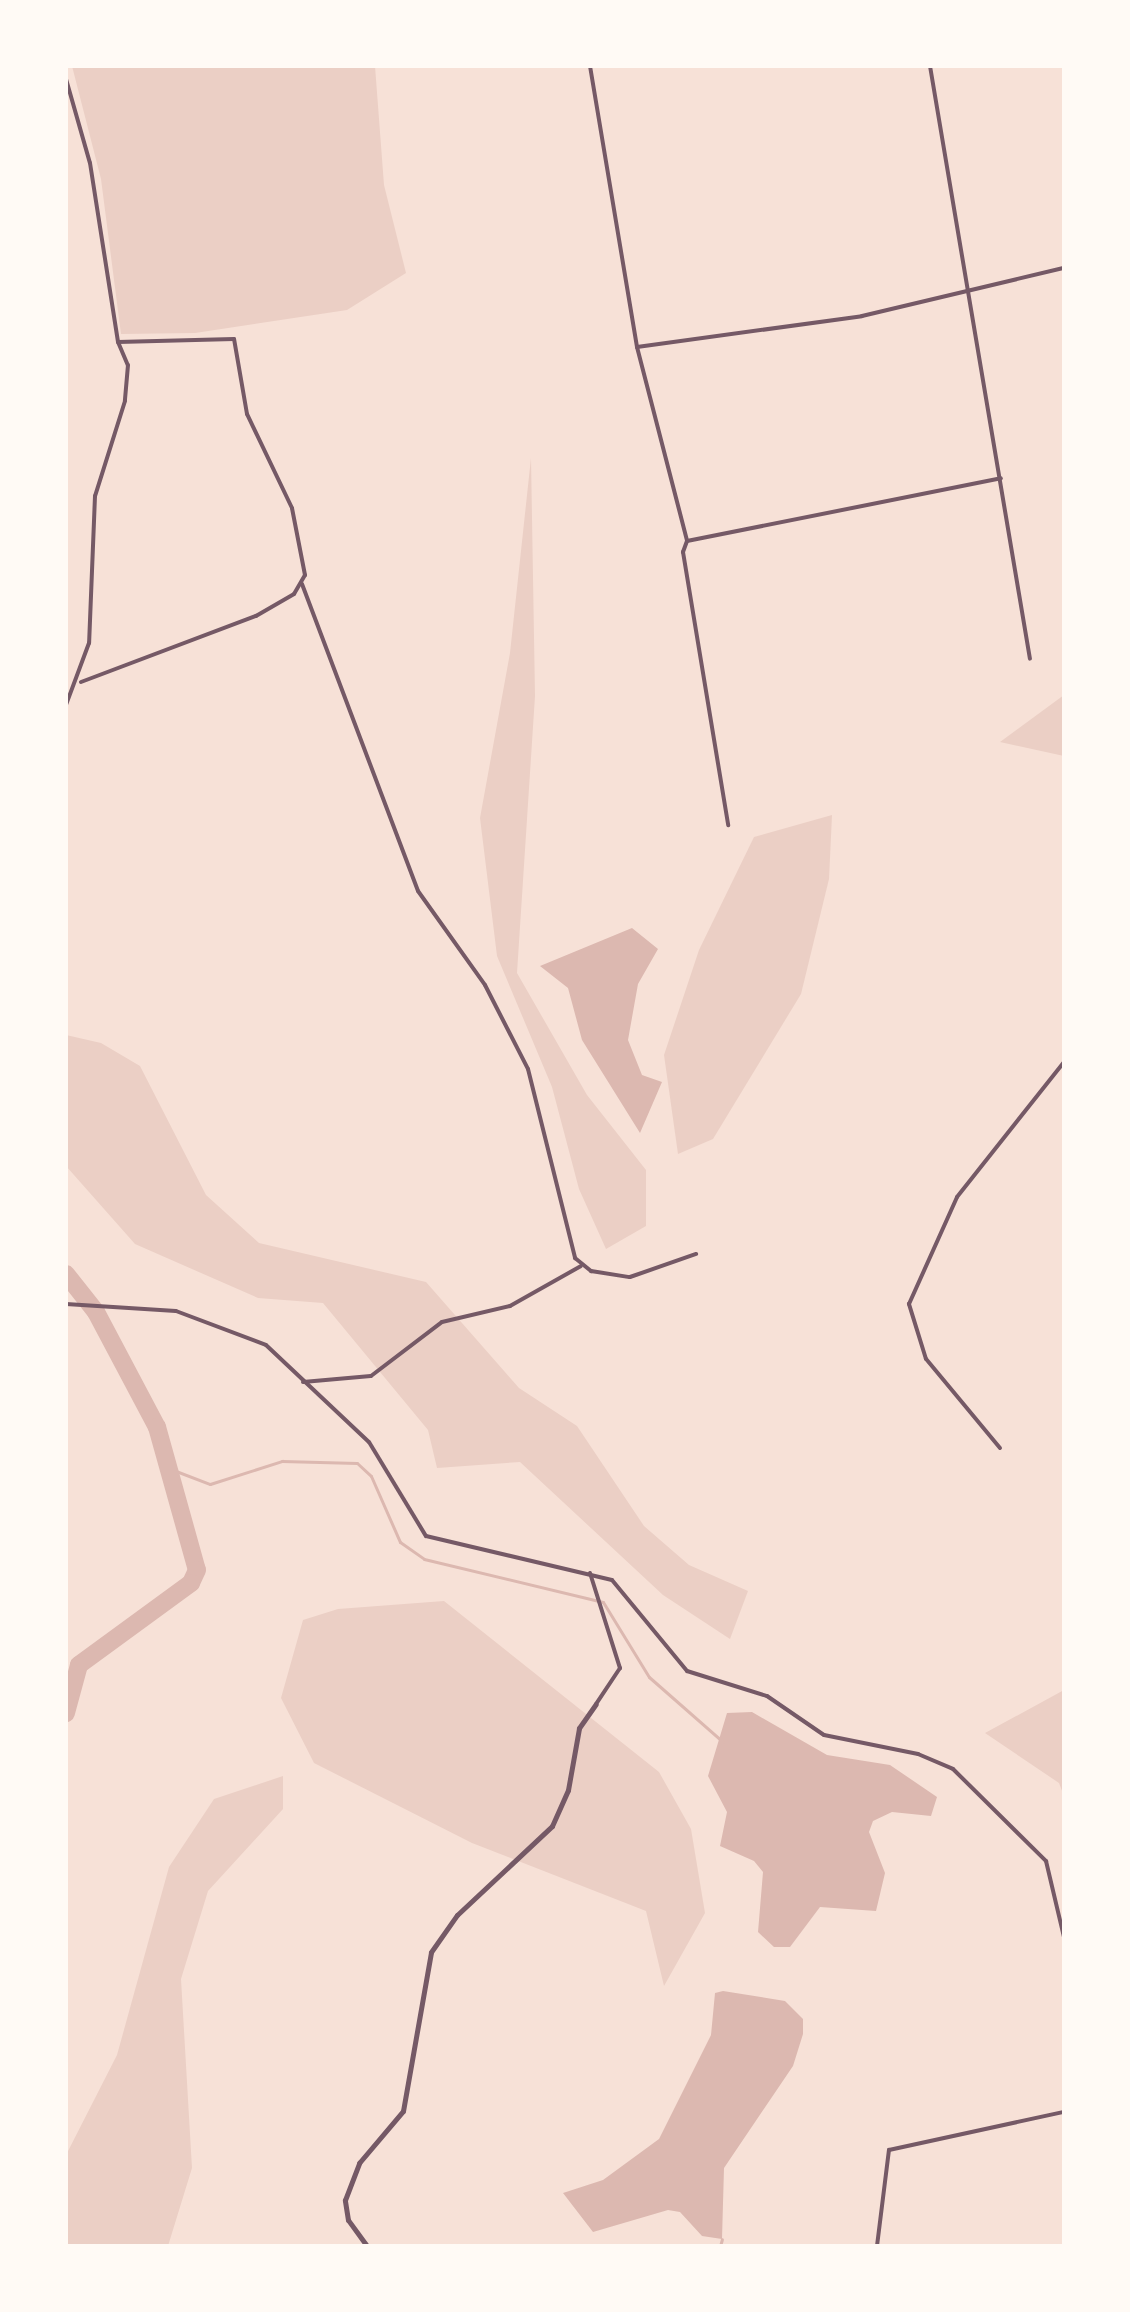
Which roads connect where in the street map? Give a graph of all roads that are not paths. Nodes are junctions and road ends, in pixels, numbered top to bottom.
1 (590, 66) edge
2 (930, 66) edge
3 (66, 79) edge
4 (1064, 268) edge
5 (971, 293) junction
6 (118, 342) junction
7 (637, 347) junction
8 (1001, 478) junction
9 (687, 541) junction
10 (302, 584) junction
11 (1030, 659) dead end
12 (79, 684) junction
13 (66, 705) edge
14 (728, 825) dead end
15 (1064, 1062) edge
16 (696, 1254) dead end
17 (581, 1266) junction
18 (66, 1304) edge
19 (303, 1382) junction
20 (1000, 1448) dead end
21 (590, 1573) junction
22 (596, 1704) joint
23 (1064, 1937) edge
24 (1064, 2112) edge
25 (367, 2246) edge
26 (877, 2246) edge

1 - 7 street
2 - 5 street
3 - 6 street
4 - 5 street
5 - 7 street
5 - 8 street
6 - 10 street
6 - 12 street
7 - 9 street
8 - 9 street
8 - 11 street
9 - 14 street
10 - 12 street
10 - 17 street
12 - 13 street
15 - 20 street
16 - 17 street
17 - 19 street
18 - 19 street
19 - 21 street
21 - 22 street
21 - 23 street
22 - 25 street
24 - 26 street

